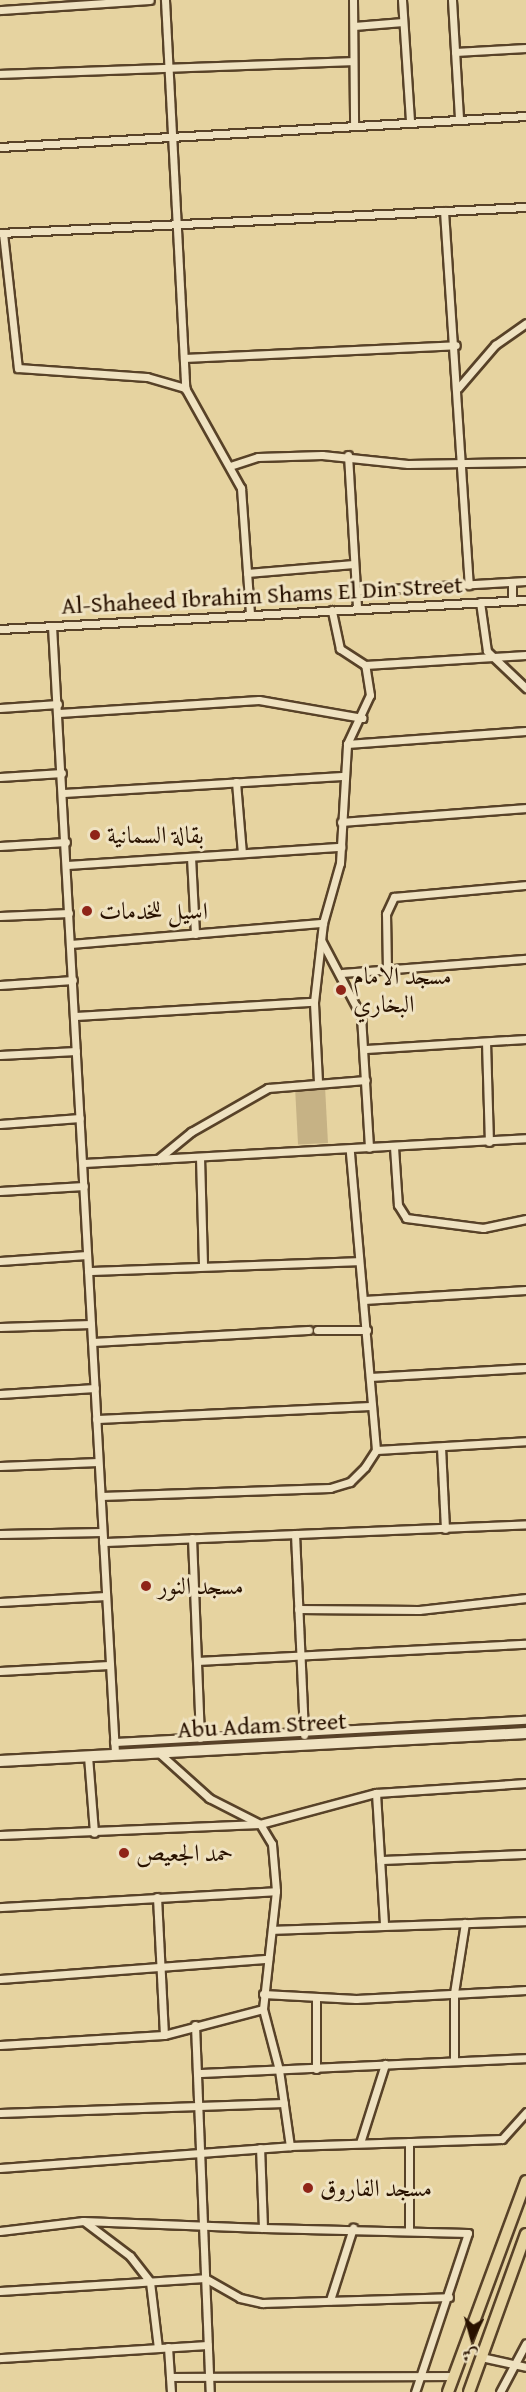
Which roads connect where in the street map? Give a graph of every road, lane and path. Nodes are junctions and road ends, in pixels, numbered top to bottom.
1 (150, 0) edge
2 (165, 0) edge
3 (353, 0) edge
4 (402, 0) edge
5 (452, 0) edge
6 (0, 10) edge
7 (404, 22) junction
8 (354, 26) junction
9 (526, 48) edge
10 (455, 52) junction
11 (352, 60) junction
12 (170, 66) junction
13 (0, 75) edge
14 (526, 116) edge
15 (459, 119) junction
16 (410, 122) junction
17 (354, 124) junction
18 (174, 134) junction
19 (0, 147) edge
20 (526, 207) edge
21 (444, 211) junction
22 (176, 224) junction
23 (2, 233) edge
24 (526, 323) edge
25 (456, 345) junction
26 (184, 358) junction
27 (185, 388) junction
28 (458, 388) junction
29 (348, 455) junction
30 (461, 462) junction
31 (526, 462) edge
32 (230, 466) junction
33 (354, 564) junction
34 (247, 573) junction
35 (526, 581) edge
36 (512, 582) junction
37 (469, 585) junction
38 (356, 591) junction
39 (526, 600) edge
40 (512, 601) junction
41 (480, 602) junction
42 (357, 608) junction
43 (332, 610) junction
44 (250, 614) junction
45 (52, 626) junction
46 (0, 629) edge
47 (526, 655) edge
48 (491, 656) junction
49 (365, 665) junction
50 (526, 688) edge
51 (58, 704) junction
52 (0, 708) edge
53 (59, 713) junction
54 (362, 718) junction
55 (526, 731) edge
56 (347, 744) junction
57 (62, 773) junction
58 (342, 776) junction
59 (0, 777) edge
60 (236, 782) junction
61 (63, 793) junction
62 (526, 808) edge
63 (341, 822) junction
64 (66, 842) junction
65 (0, 846) edge
66 (341, 847) junction
67 (242, 853) junction
68 (191, 856) junction
69 (67, 865) junction
70 (526, 885) edge
71 (69, 913) junction
72 (0, 916) edge
73 (323, 923) junction
74 (195, 934) junction
75 (321, 940) junction
76 (71, 944) junction
77 (526, 959) edge
78 (387, 970) junction
79 (342, 973) junction
80 (73, 980) junction
81 (0, 985) edge
82 (314, 1002) junction
83 (75, 1016) junction
84 (526, 1038) edge
85 (486, 1042) junction
86 (366, 1049) junction
87 (76, 1051) junction
88 (0, 1054) edge
89 (366, 1080) junction
90 (318, 1082) junction
91 (80, 1118) junction
92 (0, 1124) edge
93 (526, 1138) edge
94 (489, 1142) junction
95 (394, 1147) junction
96 (369, 1149) junction
97 (350, 1150) junction
98 (200, 1157) junction
99 (158, 1159) junction
100 (83, 1162) junction
101 (84, 1186) junction
102 (0, 1191) edge
103 (526, 1219) edge
104 (87, 1255) junction
105 (0, 1261) edge
106 (359, 1261) junction
107 (203, 1265) junction
108 (88, 1271) junction
109 (526, 1290) edge
110 (364, 1300) junction
111 (92, 1323) junction
112 (0, 1327) edge
113 (367, 1330) junction
114 (92, 1342) junction
115 (526, 1368) edge
116 (370, 1377) junction
117 (95, 1388) junction
118 (0, 1394) edge
119 (372, 1406) junction
120 (96, 1419) junction
121 (526, 1441) edge
122 (441, 1447) junction
123 (376, 1450) junction
124 (98, 1462) junction
125 (0, 1466) edge
126 (102, 1496) junction
127 (526, 1524) edge
128 (445, 1529) junction
129 (102, 1532) junction
130 (0, 1534) edge
131 (295, 1534) junction
132 (192, 1538) junction
133 (103, 1542) junction
134 (106, 1596) junction
135 (526, 1598) edge
136 (0, 1602) edge
137 (298, 1609) junction
138 (526, 1644) edge
139 (300, 1657) junction
140 (197, 1661) junction
141 (109, 1665) junction
142 (0, 1671) edge
143 (526, 1720) edge
144 (526, 1733) edge
145 (304, 1735) junction
146 (200, 1738) junction
147 (114, 1742) junction
148 (158, 1752) junction
149 (115, 1754) junction
150 (88, 1756) junction
151 (0, 1761) edge
152 (526, 1783) edge
153 (376, 1793) junction
154 (260, 1824) junction
155 (94, 1833) junction
156 (0, 1835) edge
157 (526, 1854) edge
158 (380, 1860) junction
159 (276, 1891) junction
160 (157, 1897) junction
161 (0, 1907) edge
162 (526, 1921) edge
163 (465, 1923) junction
164 (384, 1925) junction
165 (272, 1930) junction
166 (268, 1959) junction
167 (162, 1966) junction
168 (0, 1978) edge
169 (526, 1990) edge
170 (454, 1993) junction
171 (263, 1994) junction
172 (316, 1996) junction
173 (263, 2009) junction
174 (195, 2025) junction
175 (164, 2035) junction
176 (0, 2045) edge
177 (526, 2058) edge
178 (454, 2060) junction
179 (385, 2064) junction
180 (316, 2069) junction
181 (279, 2070) junction
182 (199, 2073) junction
183 (284, 2103) junction
184 (202, 2105) junction
185 (526, 2112) edge
186 (0, 2114) edge
187 (409, 2142) junction
188 (360, 2144) junction
189 (290, 2146) junction
190 (260, 2148) junction
191 (202, 2154) junction
192 (0, 2168) edge
193 (526, 2181) edge
194 (83, 2221) junction
195 (204, 2227) junction
196 (263, 2228) junction
197 (353, 2228) junction
198 (409, 2229) junction
199 (0, 2231) edge
200 (526, 2234) edge
201 (205, 2278) junction
202 (150, 2282) junction
203 (0, 2290) edge
204 (449, 2297) junction
205 (330, 2300) junction
206 (526, 2343) edge
207 (208, 2345) junction
208 (168, 2347) junction
209 (158, 2348) junction
210 (482, 2357) junction
211 (0, 2358) edge
212 (516, 2365) junction
213 (526, 2367) edge
214 (209, 2374) junction
215 (422, 2374) junction
216 (454, 2376) junction
217 (170, 2377) junction
218 (171, 2392) edge
219 (210, 2392) edge
220 (415, 2392) edge
221 (448, 2392) edge
222 (469, 2392) edge
223 (500, 2392) edge

1 - 6 street
2 - 12 street
3 - 8 street
4 - 7 street
5 - 10 street
7 - 8 street
7 - 16 street
8 - 11 street
9 - 10 street
10 - 15 street
11 - 12 street
11 - 17 street
12 - 13 street
12 - 18 street
14 - 15 street
15 - 16 street
16 - 17 street
17 - 18 street
18 - 19 street
18 - 22 street
20 - 21 street
21 - 22 street
21 - 25 street
22 - 23 street
22 - 26 street
23 - 27 street
24 - 28 street
25 - 26 street
25 - 28 street
26 - 27 street
27 - 32 street
28 - 30 street
29 - 30 street
29 - 32 street
29 - 33 street
30 - 31 street
30 - 37 street
32 - 34 street
33 - 34 street
33 - 38 street
34 - 44 street
35 - 36 street
36 - 37 street
36 - 40 street
37 - 38 street
38 - 42 street
39 - 40 street, Al-Shaheed Ibrahim Shams El Din Street
40 - 41 street, Al-Shaheed Ibrahim Shams El Din Street
41 - 42 street, Al-Shaheed Ibrahim Shams El Din Street
41 - 48 street
42 - 43 street, Al-Shaheed Ibrahim Shams El Din Street
43 - 44 street, Al-Shaheed Ibrahim Shams El Din Street
43 - 49 street
44 - 45 street, Al-Shaheed Ibrahim Shams El Din Street
45 - 46 street, Al-Shaheed Ibrahim Shams El Din Street
45 - 51 street
47 - 48 street
48 - 49 street
48 - 50 street
49 - 54 street
51 - 52 street
51 - 53 street
53 - 54 street
53 - 57 street
54 - 56 street
55 - 56 street
56 - 58 street
57 - 59 street
57 - 61 street
58 - 60 street
58 - 63 street
60 - 61 street
60 - 67 street
61 - 64 street
62 - 63 street
63 - 66 street
64 - 65 street
64 - 69 street
66 - 67 street
66 - 73 street
67 - 68 street
68 - 69 street
68 - 74 street
69 - 71 street
70 - 78 street
71 - 72 street
71 - 76 street
73 - 74 street
73 - 75 street
74 - 76 street
75 - 79 street
75 - 82 street
76 - 80 street
77 - 78 street
78 - 79 street
79 - 86 street
80 - 81 street
80 - 83 street
82 - 83 street
82 - 90 street
83 - 87 street
84 - 85 street
85 - 86 street
85 - 94 street
86 - 89 street
87 - 88 street
87 - 91 street
89 - 90 street
89 - 96 street
90 - 99 street
91 - 92 street
91 - 100 street
93 - 94 street
94 - 95 street
95 - 96 street
95 - 103 street
96 - 97 street
97 - 98 street
97 - 106 street
98 - 99 street
98 - 107 street
99 - 100 street
100 - 101 street
101 - 102 street
101 - 104 street
104 - 105 street
104 - 108 street
106 - 107 street
106 - 110 street
107 - 108 street
108 - 111 street
109 - 110 street
110 - 113 street
111 - 112 street
111 - 114 street
113 - 114 street
113 - 116 street
114 - 117 street
115 - 116 street
116 - 119 street
117 - 118 street
117 - 120 street
119 - 120 street
119 - 123 street
120 - 124 street
121 - 122 street
122 - 123 street
122 - 128 street
123 - 126 street
124 - 125 street
124 - 126 street
126 - 129 street
127 - 128 street
128 - 131 street
129 - 130 street
129 - 133 street
131 - 132 street
131 - 137 street
132 - 133 street
132 - 140 street
133 - 134 street
134 - 136 street
134 - 141 street
135 - 137 street
137 - 139 street
138 - 139 street
139 - 140 street
139 - 145 street
140 - 146 street
141 - 142 street
141 - 147 street
143 - 145 street
144 - 148 street, Abu Adam Street
145 - 146 street
146 - 147 street
147 - 149 street
148 - 149 street, Abu Adam Street
148 - 154 street
149 - 150 street, Abu Adam Street
150 - 151 street, Abu Adam Street
150 - 155 street
152 - 153 street
153 - 154 street
153 - 158 street
154 - 155 street
154 - 159 street
155 - 156 street
157 - 158 street
158 - 164 street
159 - 160 street
159 - 165 street
160 - 161 street
160 - 167 street
162 - 163 street
163 - 164 street
163 - 170 street
164 - 165 street
165 - 166 street
166 - 167 street
166 - 171 street
167 - 168 street
167 - 175 street
169 - 170 street
170 - 172 street
170 - 178 street
171 - 172 street
171 - 173 street
172 - 180 street
173 - 174 street
173 - 181 street
174 - 175 street
174 - 182 street
175 - 176 street
177 - 178 street
178 - 179 street
179 - 180 street
179 - 188 street
180 - 181 street
181 - 182 street
181 - 183 street
182 - 184 street
183 - 184 street
183 - 189 street
184 - 186 street
184 - 191 street
185 - 187 street
187 - 188 street
187 - 198 street
188 - 189 street
189 - 190 street
190 - 191 street
190 - 196 street
191 - 192 street
191 - 195 street
193 - 216 main road
194 - 195 street
194 - 199 street
194 - 202 street
195 - 196 street
195 - 201 street
196 - 197 street
197 - 198 street
197 - 205 street
198 - 204 street
200 - 210 main road
201 - 202 street
201 - 205 street
201 - 207 street
202 - 203 street
202 - 209 street
204 - 205 street
204 - 215 street
206 - 212 street
207 - 208 street
207 - 214 street
208 - 209 street
208 - 217 street
209 - 211 street
210 - 212 street
210 - 222 main road
212 - 213 street
212 - 223 street
214 - 215 street
214 - 217 street
214 - 219 street
215 - 216 street
215 - 220 street
216 - 221 main road
217 - 218 street

